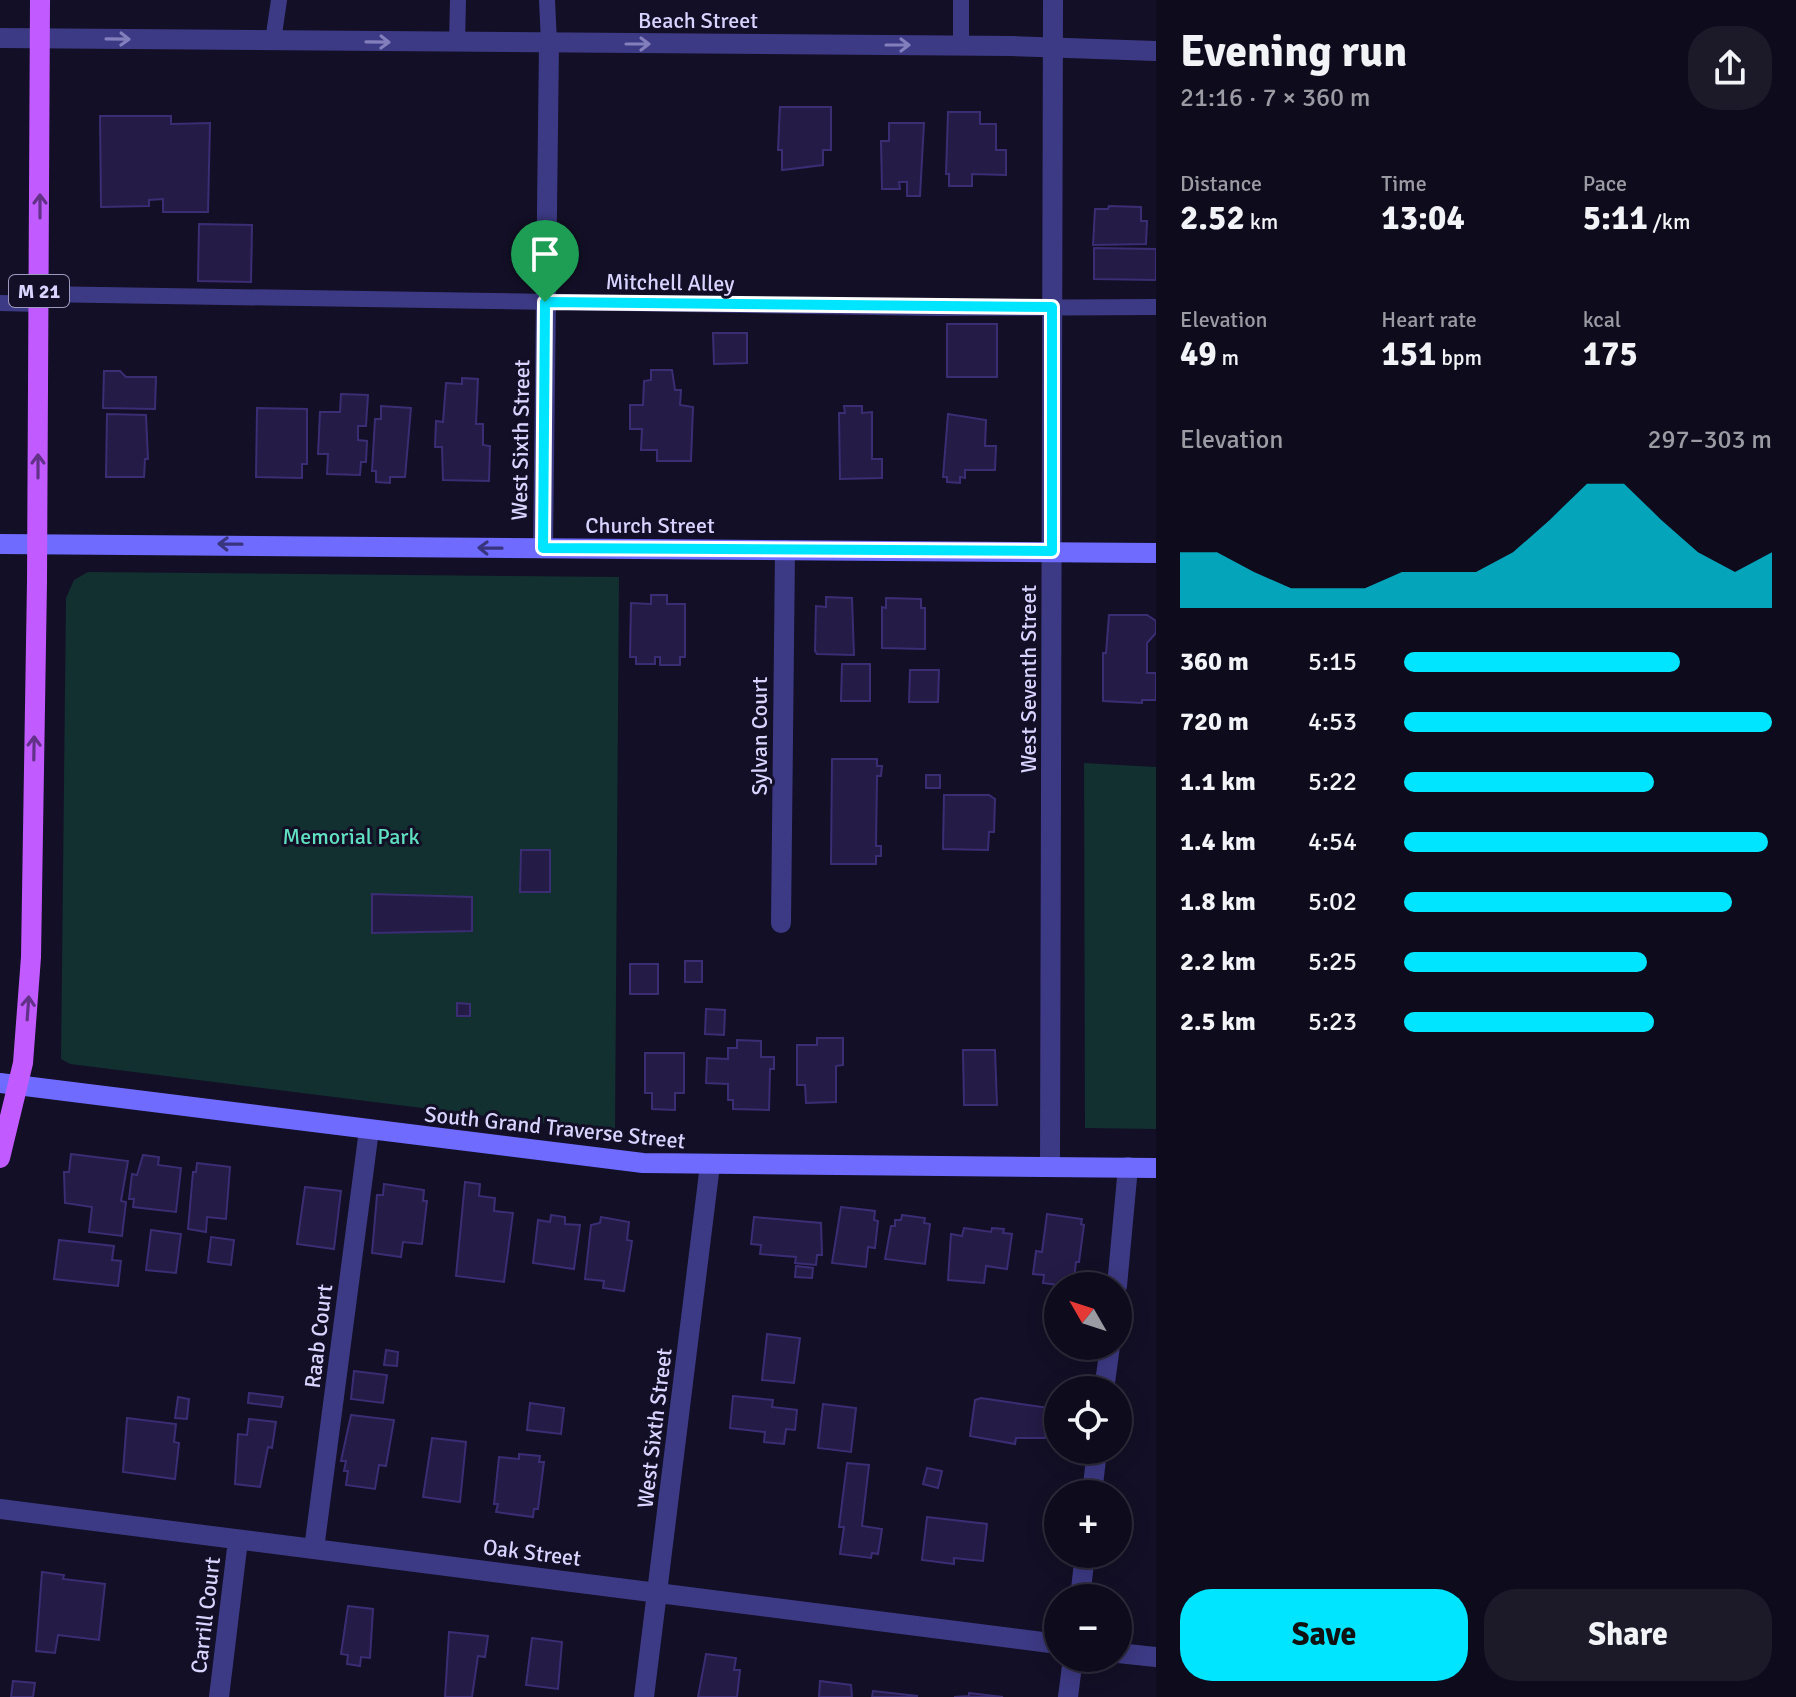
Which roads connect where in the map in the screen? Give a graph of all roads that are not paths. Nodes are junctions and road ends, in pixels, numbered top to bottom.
1 (40, 0) edge
2 (279, 0) edge
3 (458, 0) edge
4 (547, 0) edge
5 (961, 0) edge
6 (1053, 0) edge
7 (0, 38) edge
8 (40, 38) junction
9 (273, 41) junction
10 (457, 43) junction
11 (549, 43) junction
12 (961, 46) junction
13 (1053, 47) junction
14 (1156, 51) edge
15 (39, 299) junction
16 (545, 302) junction
17 (0, 303) edge
18 (1052, 307) junction
19 (1156, 307) edge
20 (0, 544) edge
21 (37, 544) junction
22 (543, 548) junction
23 (785, 550) junction
24 (1052, 551) junction
25 (1156, 553) edge
26 (781, 923) dead end
27 (10, 1084) edge
28 (369, 1130) junction
29 (0, 1158) edge
30 (710, 1165) junction
31 (1050, 1167) junction
32 (1128, 1167) junction
33 (1156, 1168) edge
34 (1118, 1272) edge
35 (0, 1509) edge
36 (238, 1540) junction
37 (314, 1549) junction
38 (657, 1592) junction
39 (1044, 1642) edge
40 (1132, 1654) edge
41 (1156, 1657) edge
42 (1071, 1672) edge
43 (219, 1697) edge
44 (644, 1697) edge
45 (1068, 1697) edge

1 - 8 main road, M 21
2 - 9 lane
3 - 10 lane
4 - 11 lane
5 - 12 lane
6 - 13 street, West Seventh Street
7 - 8 street, Beach Street
8 -> 9 street, Beach Street
15 -> 8 main road, M 21
9 -> 10 street, Beach Street
10 - 11 street, Beach Street
11 -> 12 street, Beach Street
11 - 16 street, West Sixth Street
12 - 13 street, Beach Street
13 - 14 street, Beach Street
13 - 18 street, West Seventh Street
15 - 16 lane, Mitchell Alley
15 - 17 lane, Mitchell Alley
21 -> 15 main road, M 21
16 - 18 lane, Mitchell Alley
16 - 22 street, West Sixth Street
18 - 19 lane, Mitchell Alley
18 - 24 street, West Seventh Street
20 - 21 main road, Church Street
22 -> 21 main road, Church Street
27 -> 21 main road, M 21
22 - 23 main road, Church Street
23 - 24 main road, Church Street
23 - 26 street, Sylvan Court
24 - 25 main road, Church Street
24 - 31 street, West Seventh Street
27 - 28 main road, South Grand Traverse Street
27 - 29 main road, M 21
28 - 30 main road, South Grand Traverse Street
28 - 37 street, Raab Court
30 - 31 main road, South Grand Traverse Street
30 - 38 street, West Sixth Street
31 - 32 main road, South Grand Traverse Street
32 - 33 main road, South Grand Traverse Street
32 - 34 street
35 - 36 street, Oak Street
36 - 37 street, Oak Street
36 - 43 street, Carrill Court
37 - 38 street, Oak Street
38 - 39 street, Oak Street
38 - 44 street, West Sixth Street
40 - 41 street
42 - 45 street

